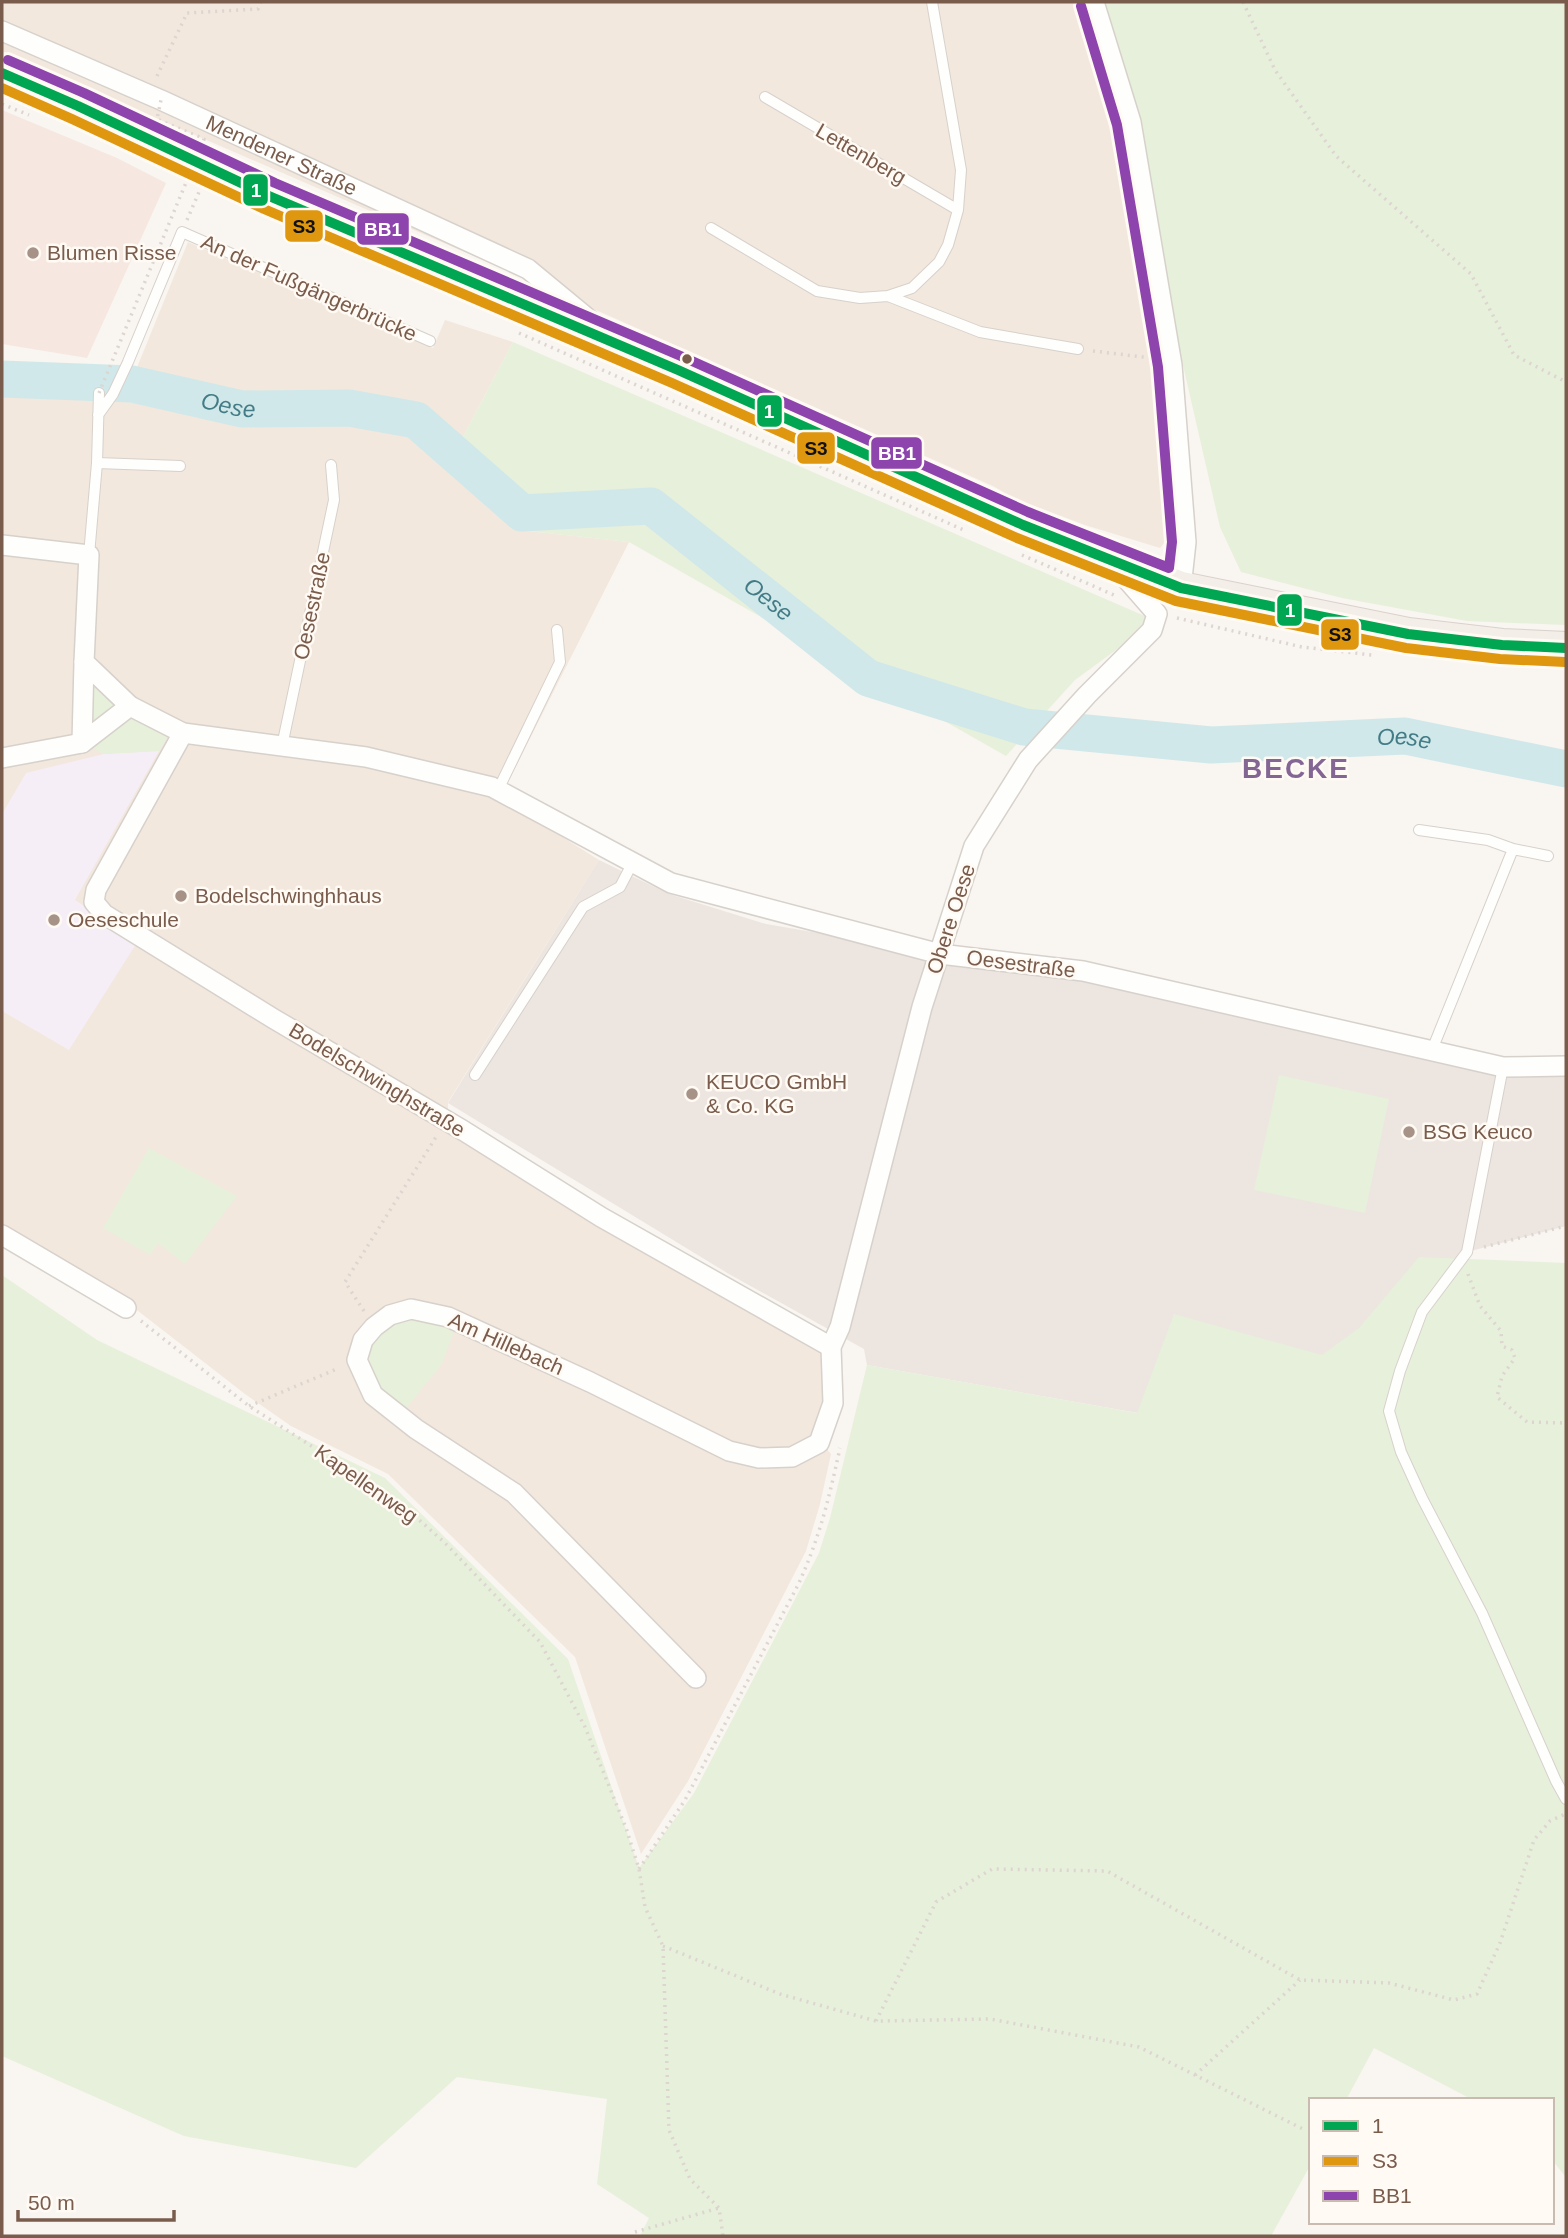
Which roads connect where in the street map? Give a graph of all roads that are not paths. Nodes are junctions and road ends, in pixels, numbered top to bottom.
1 (932, 2) edge
2 (1094, 2) edge
3 (2, 31) edge
4 (2, 73) edge
5 (2, 79) edge
6 (765, 97) dead end
7 (78, 106) junction
8 (958, 210) junction
9 (711, 228) dead end
10 (888, 296) junction
11 (430, 341) dead end
12 (620, 346) junction
13 (1078, 349) road end
14 (99, 393) road end
15 (98, 415) junction
16 (97, 463) junction
17 (331, 465) dead end
18 (180, 466) dead end
19 (2, 545) edge
20 (89, 555) junction
21 (1111, 561) junction
22 (1181, 587) junction
23 (557, 630) dead end
24 (1566, 648) edge
25 (84, 662) junction
26 (130, 706) junction
27 (183, 733) junction
28 (82, 743) junction
29 (282, 746) junction
30 (2, 758) edge
31 (498, 790) junction
32 (1419, 830) dead end
33 (1513, 849) junction
34 (1548, 856) dead end
35 (633, 862) junction
36 (940, 954) junction
37 (1432, 1050) junction
38 (1566, 1066) edge
39 (1503, 1067) junction
40 (475, 1075) dead end
41 (2, 1235) edge
42 (126, 1308) road end
43 (831, 1346) junction
44 (696, 1678) dead end
45 (1566, 1799) edge

1 - 8 lane
2 - 22 street
3 - 12 street, Mendener Straße
4 - 7 main road, Mendener Straße
5 - 7 main road, Mendener Straße
6 - 8 lane, Lettenberg
7 - 12 main road, Mendener Straße
8 - 10 lane
9 - 10 lane
10 - 13 lane
11 - 15 lane, An der Fußgängerbrücke
12 - 21 main road, Mendener Straße
14 - 15 lane
15 - 16 lane
16 - 18 lane
16 - 20 lane
17 - 29 lane, Oesestraße
19 - 20 street
20 - 25 street
21 - 22 main road, Mendener Straße
21 - 36 street, Obere Oese
22 - 24 main road, Mendener Straße
23 - 31 lane
25 - 26 street, Oesestraße
25 - 28 street
26 - 27 street, Oesestraße
26 - 28 street
27 - 29 street, Oesestraße
27 - 43 street, Bodelschwinghstraße
28 - 30 street
29 - 31 street, Oesestraße
31 - 35 street, Oesestraße
32 - 33 lane
33 - 34 lane
33 - 37 lane
35 - 36 street, Oesestraße
35 - 40 lane
36 - 37 street, Oesestraße
36 - 43 street, Obere Oese
37 - 39 street, Oesestraße
38 - 39 street, Oesestraße
39 - 45 lane
41 - 42 street
43 - 44 street, Am Hillebach

